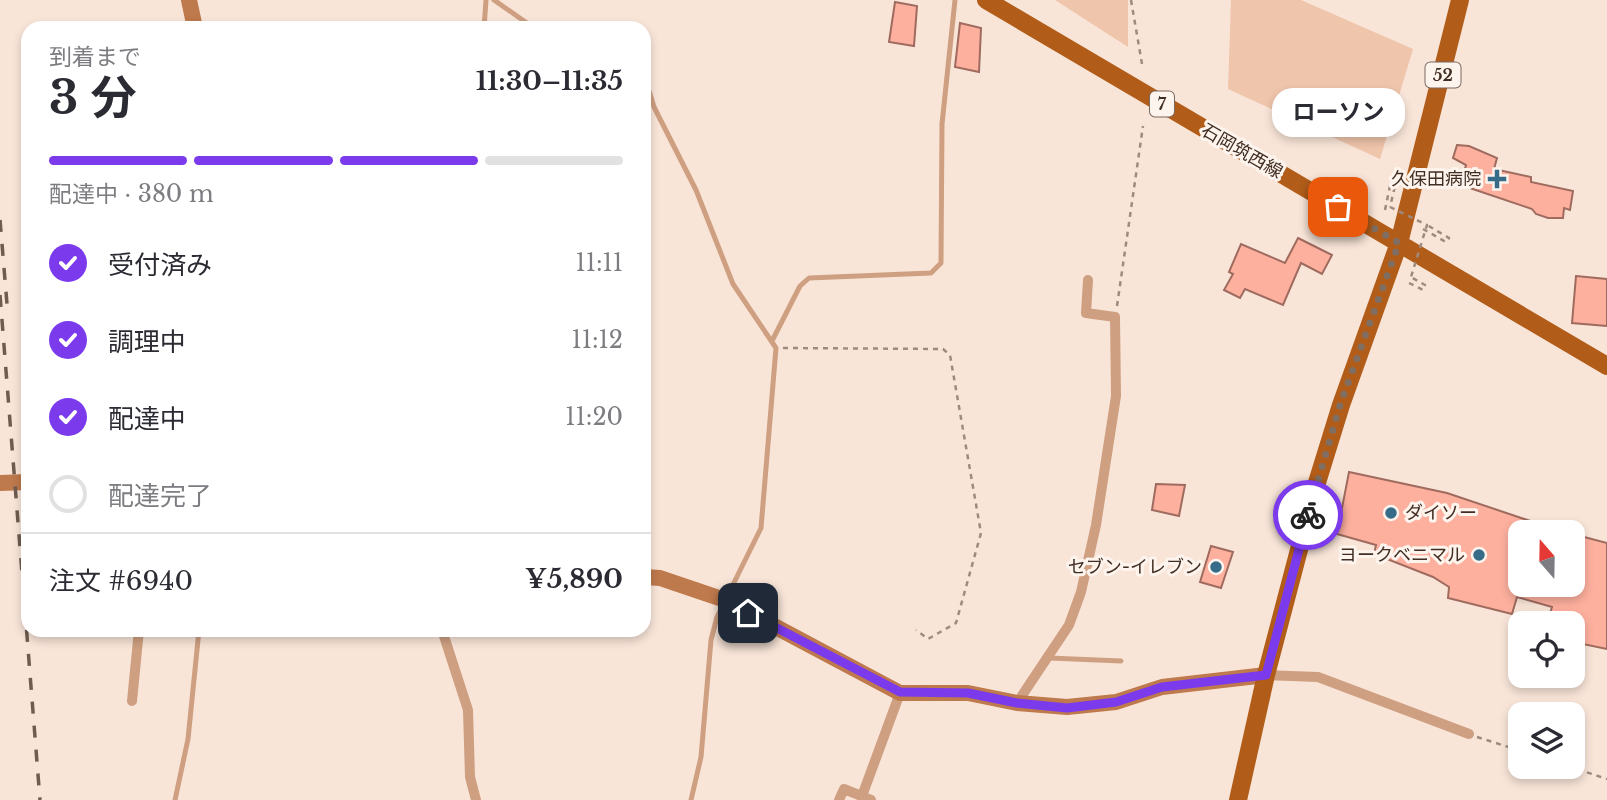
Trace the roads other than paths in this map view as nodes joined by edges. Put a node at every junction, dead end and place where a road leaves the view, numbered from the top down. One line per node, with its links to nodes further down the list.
1 (189, 0): 7 (street)
2 (486, 0): 8 (lane)
3 (494, 0): 9 (lane)
4 (955, 0): 13 (lane)
5 (986, 0): 11 (main road, 石岡筑西線 / 7)
6 (1460, 0): 11 (main road, 52)
7 (194, 21)
8 (484, 21)
9 (524, 21)
10 (651, 97): 13 (lane)
11 (1399, 243): 14 (main road, 石岡筑西線 / 7); 24 (main road, 52)
12 (1088, 281): 22 (street)
13 (773, 339): 18 (lane)
14 (1607, 366)
15 (21, 482): 16 (street)
16 (0, 483)
17 (651, 577): 18 (street)
18 (725, 600): 25 (street); 32 (lane)
19 (138, 637): 26 (street)
20 (197, 637): 30 (lane)
21 (444, 637): 31 (street)
22 (1049, 658): 23 (lane); 27 (street)
23 (1121, 662)
24 (1266, 675): 27 (street); 28 (street); 34 (main road, 52)
25 (900, 692): 27 (street); 29 (street)
26 (132, 701)
27 (1017, 703)
28 (1469, 734)
29 (867, 798): 33 (street)
30 (175, 800)
31 (476, 800)
32 (691, 800)
33 (839, 800)
34 (1238, 800)

